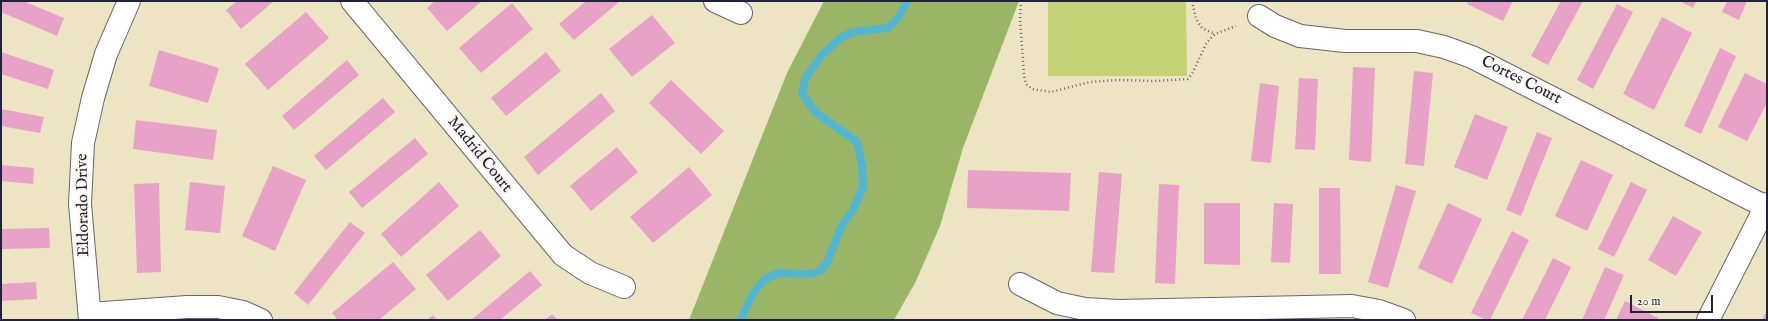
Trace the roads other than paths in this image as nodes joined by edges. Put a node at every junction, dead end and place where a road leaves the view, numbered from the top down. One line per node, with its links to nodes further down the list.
1 (130, 1): 9 (street, Eldorado Drive)
2 (352, 1): 8 (street, Madrid Court)
3 (716, 1): 4 (street)
4 (741, 13)
5 (1259, 16): 6 (street, Cortes Court)
6 (1766, 206): 12 (street)
7 (1020, 284): 11 (street)
8 (624, 287)
9 (90, 317): 10 (street)
10 (261, 320)
11 (1404, 320)
12 (1708, 320)

